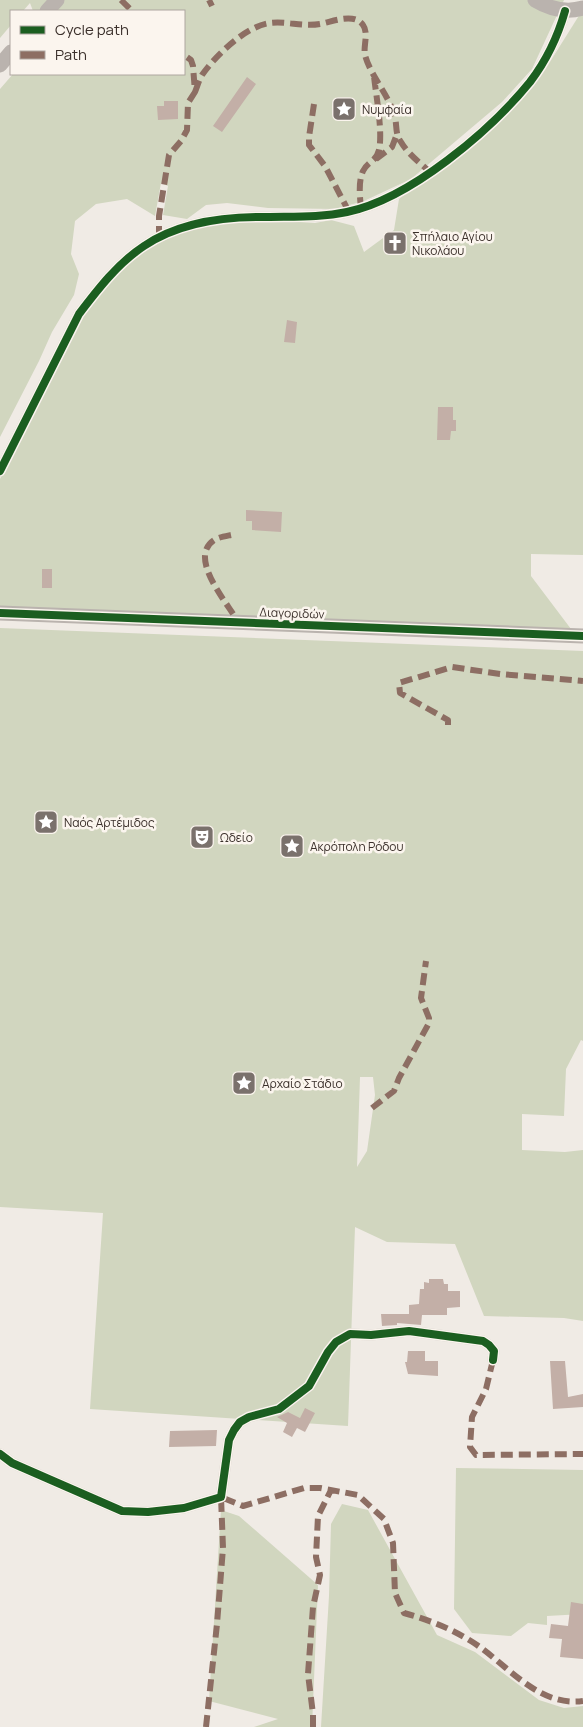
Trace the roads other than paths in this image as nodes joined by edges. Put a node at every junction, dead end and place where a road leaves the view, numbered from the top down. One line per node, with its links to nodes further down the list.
1 (57, 0): 4 (street)
2 (535, 0): 5 (street)
3 (583, 8): 5 (street)
4 (48, 10)
5 (565, 11): 8 (street)
6 (10, 53): 7 (street)
7 (0, 66)
8 (0, 471)
9 (0, 613): 10 (street, Διαγοριδών)
10 (583, 636)
11 (493, 1360): 12 (street)
12 (0, 1454)

